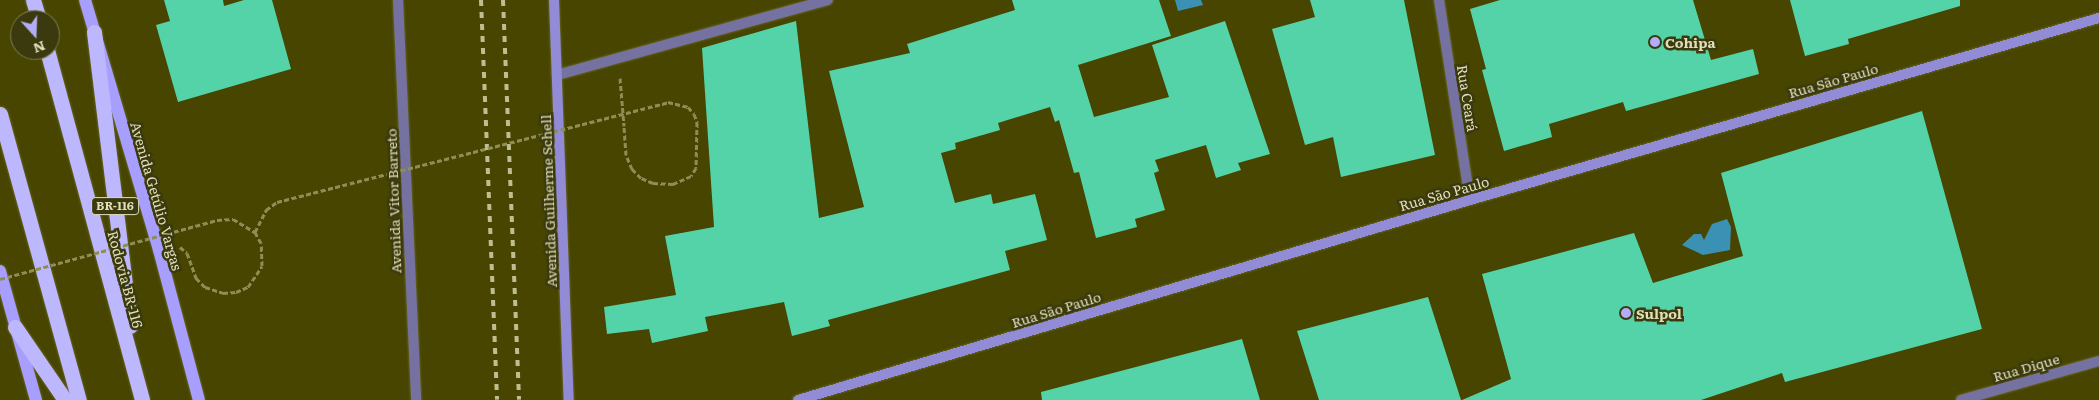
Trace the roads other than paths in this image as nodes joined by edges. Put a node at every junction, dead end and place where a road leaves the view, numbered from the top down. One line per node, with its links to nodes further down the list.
1 (85, 0): 7 (main road, Avenida Getúlio Vargas)
2 (398, 0): 21 (street, Avenida Vitor Barreto)
3 (554, 0): 9 (street, Avenida Guilherme Schell)
4 (828, 0): 9 (street)
5 (1440, 0): 11 (street, Rua Ceará)
6 (2099, 18): 11 (street, Rua São Paulo)
7 (94, 32): 15 (highway, BR-116); 20 (main road, Avenida Getúlio Vargas)
8 (50, 60): 15 (highway, Rodovia BR-116 / BR-116)
9 (557, 75): 22 (street, Avenida Guilherme Schell)
10 (0, 114): 18 (highway)
11 (1470, 200): 23 (street, Rua São Paulo)
12 (0, 271): 13 (main road)
13 (16, 327): 16 (main road); 17 (highway)
14 (2099, 361): 24 (street, Rua Dique)
15 (137, 380): 19 (highway, Rodovia BR-116 / BR-116)
16 (36, 400)
17 (65, 400)
18 (79, 400)
19 (142, 400)
20 (199, 400)
21 (416, 400)
22 (569, 400)
23 (798, 400)
24 (1961, 400)

